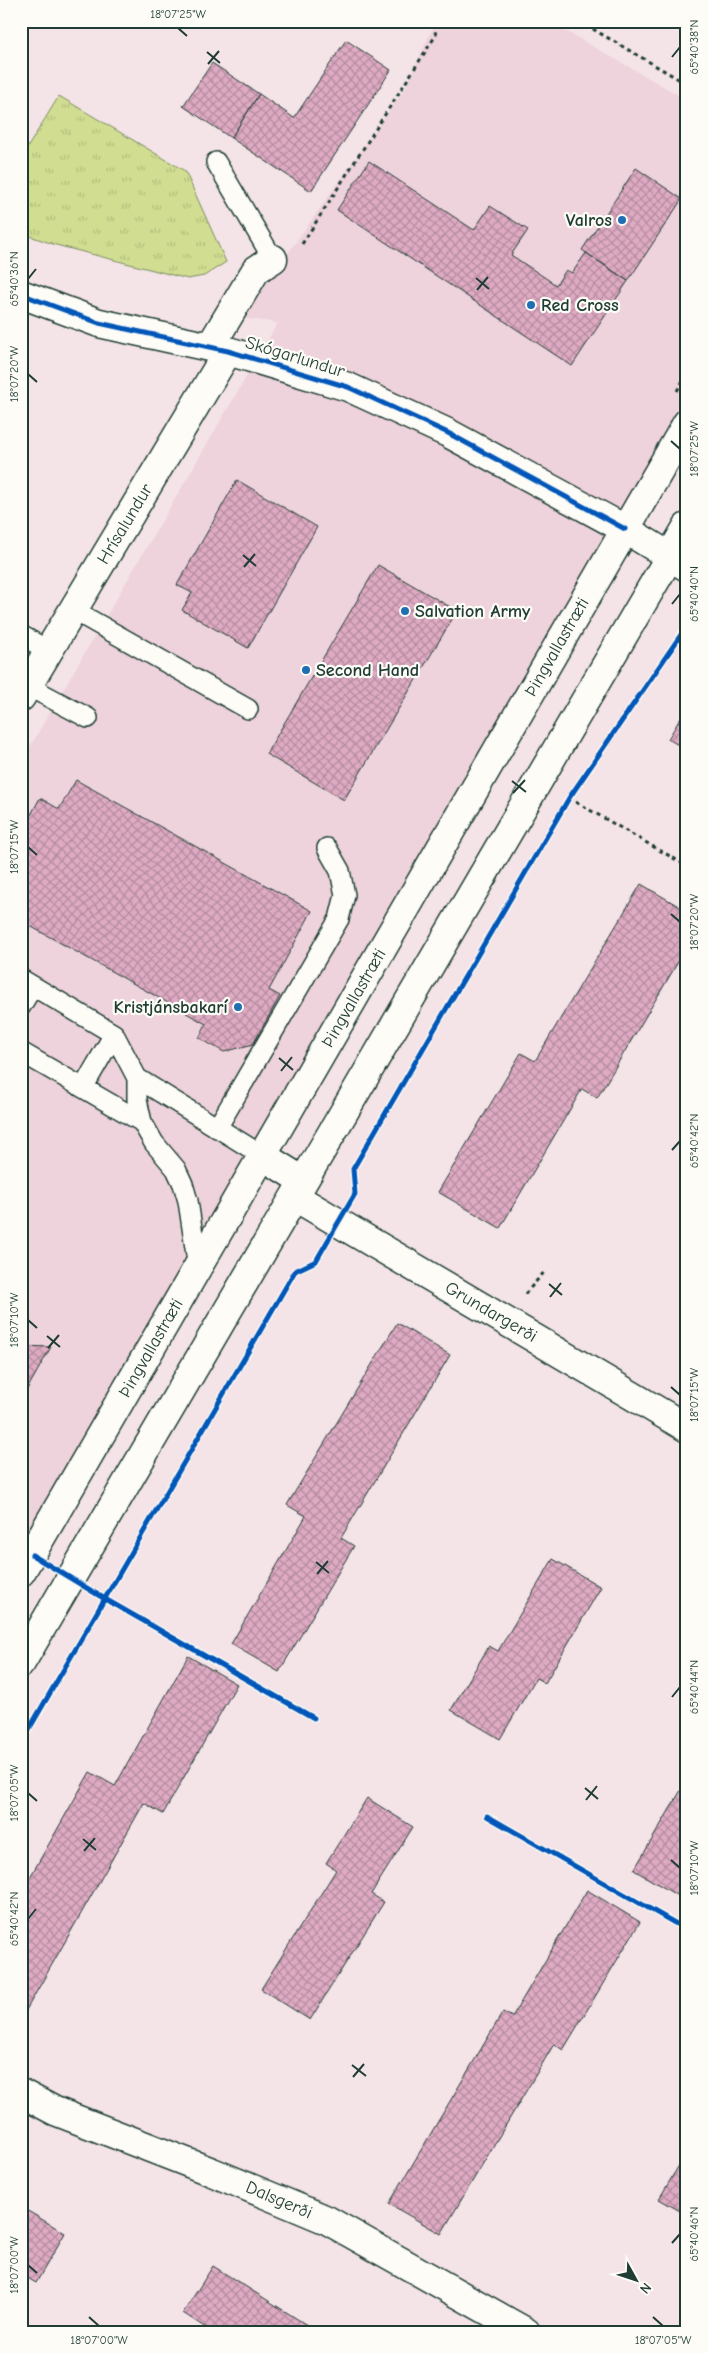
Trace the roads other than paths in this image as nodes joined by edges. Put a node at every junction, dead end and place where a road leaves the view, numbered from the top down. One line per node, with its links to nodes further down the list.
1 (216, 162): 2 (lane)
2 (272, 259): 4 (main road, Hrísalundur)
3 (21, 294): 4 (main road, Skógarlundur)
4 (219, 349): 7 (main road, Skógarlundur); 9 (main road, Hrísalundur)
5 (687, 423): 7 (main road, Þingvallastræti)
6 (687, 527): 8 (main road)
7 (625, 529): 8 (main road, Skógarlundur); 24 (main road, Þingvallastræti)
8 (678, 562): 25 (main road)
9 (73, 610): 11 (main road, Hrísalundur); 13 (lane)
10 (21, 635): 11 (lane)
11 (49, 651): 12 (main road, Hrísalundur)
12 (25, 692): 14 (lane)
13 (248, 709)
14 (88, 718)
15 (327, 848): 23 (lane)
16 (27, 982): 17 (lane); 18 (lane)
17 (21, 1006)
18 (114, 1034): 20 (lane); 21 (lane)
19 (21, 1052): 21 (lane)
20 (137, 1078): 22 (lane); 23 (lane)
21 (83, 1088): 22 (lane)
22 (142, 1122): 26 (lane)
23 (217, 1128): 24 (lane)
24 (263, 1156): 25 (main road, Grundargerði); 26 (main road, Þingvallastræti)
25 (299, 1189): 27 (main road, Grundargerði); 29 (main road)
26 (198, 1268): 28 (main road, Þingvallastræti)
27 (687, 1428)
28 (21, 1572)
29 (21, 1663)
30 (21, 2093): 31 (main road, Dalsgerði)
31 (526, 2332)

